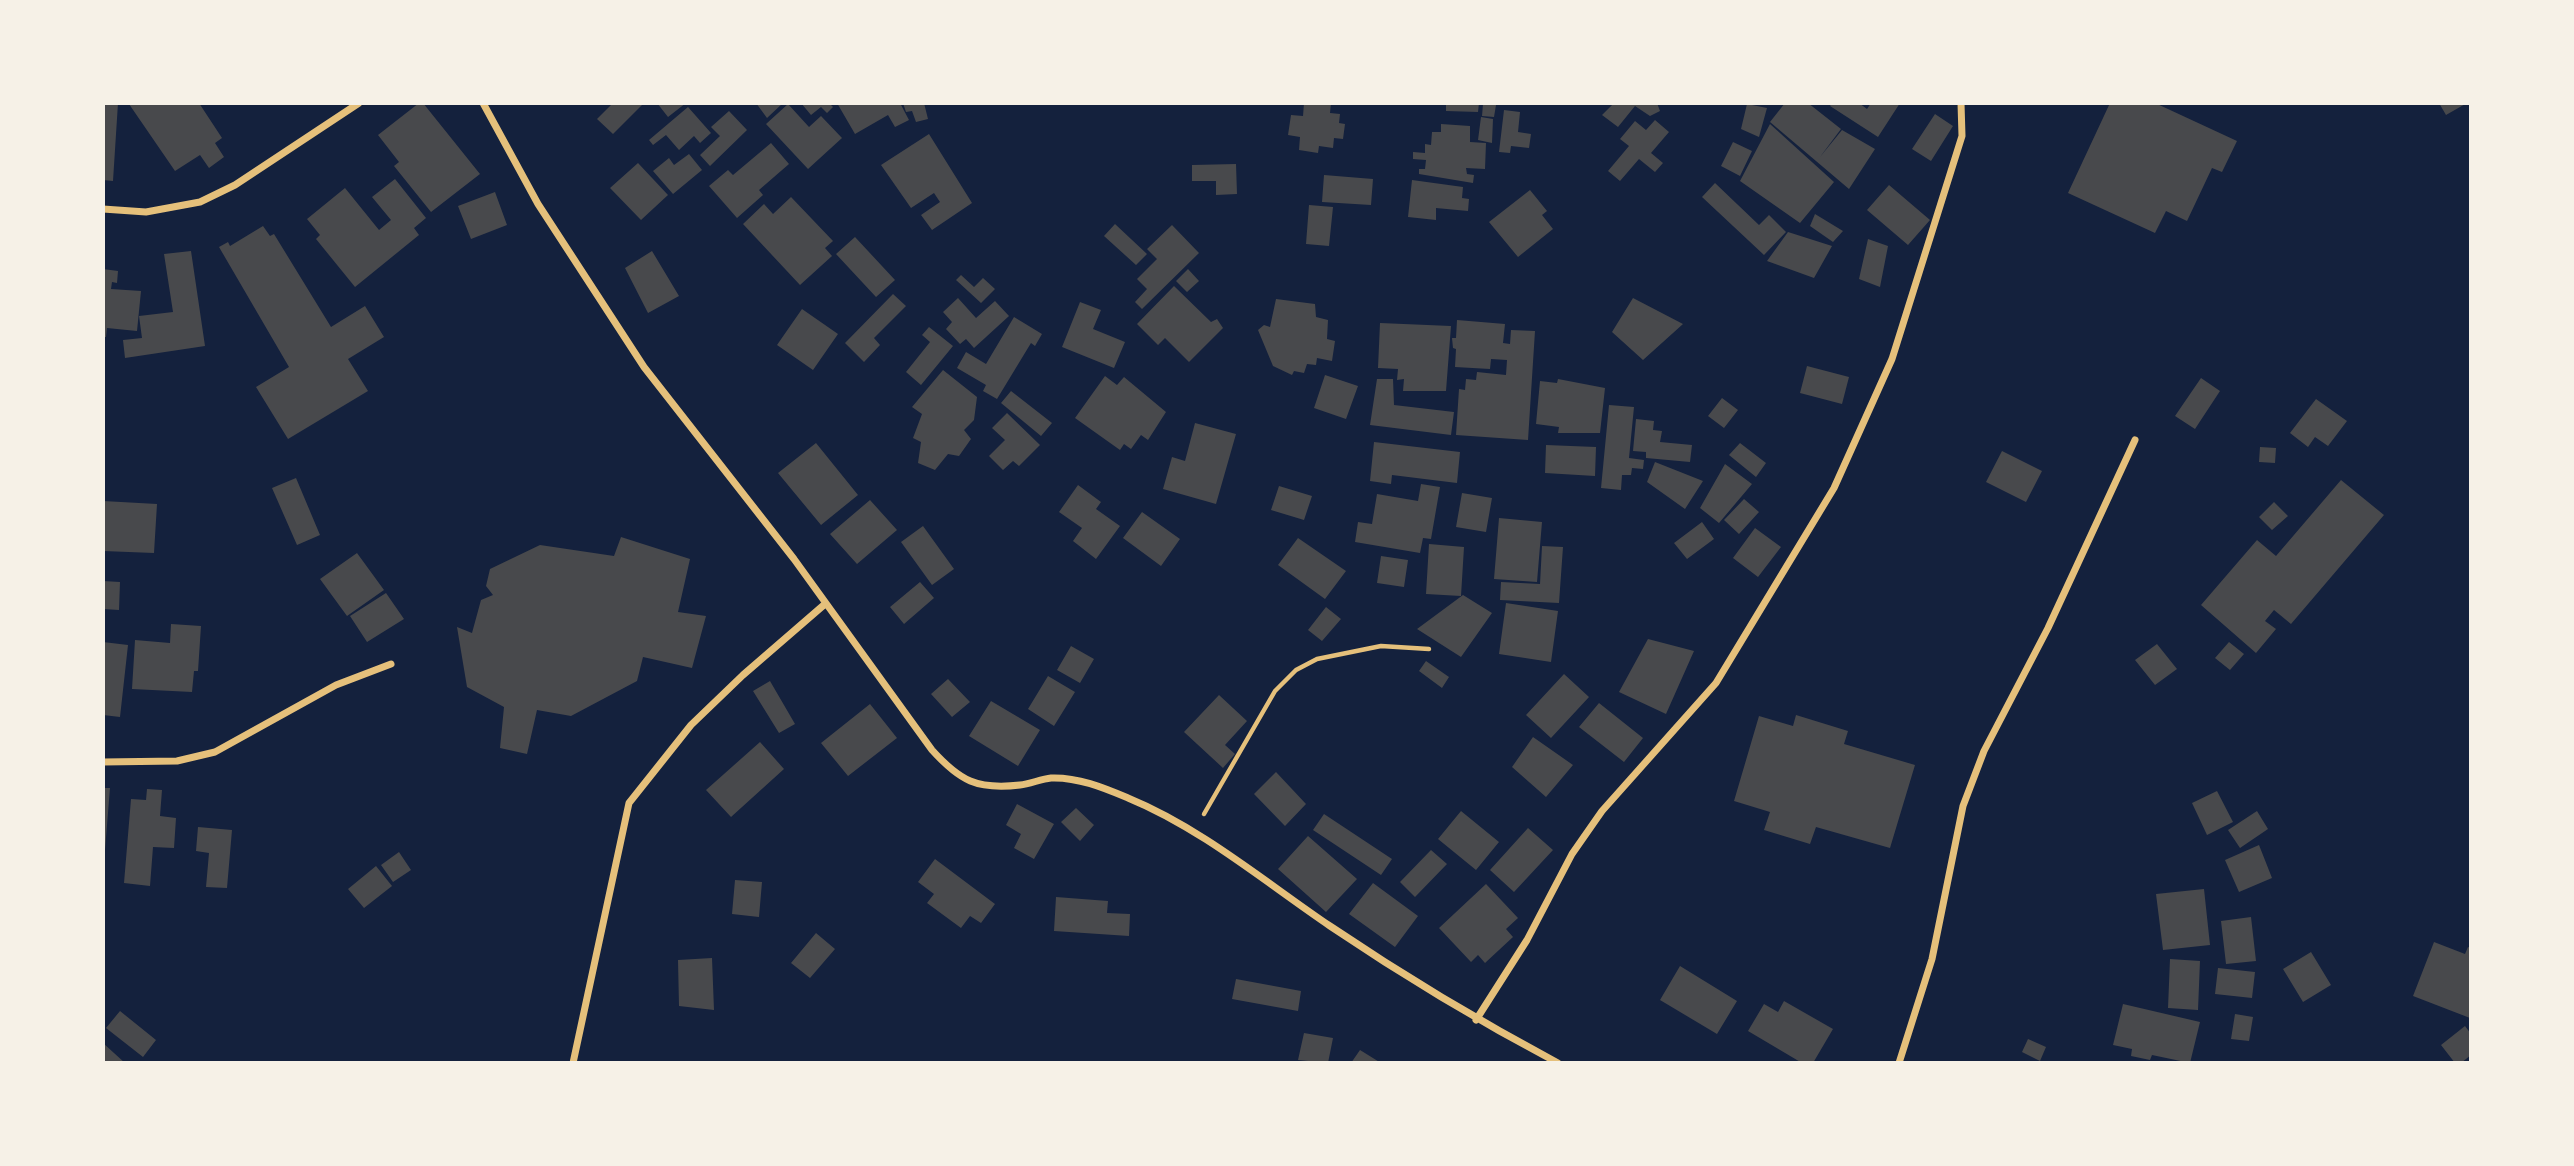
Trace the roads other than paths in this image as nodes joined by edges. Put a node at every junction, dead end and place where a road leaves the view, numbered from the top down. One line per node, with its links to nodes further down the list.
1 (359, 103): 4 (street)
2 (483, 103): 6 (street)
3 (1961, 103): 9 (street)
4 (103, 209)
5 (2135, 440): 12 (street)
6 (825, 604): 9 (street); 10 (street)
7 (391, 664): 8 (street)
8 (103, 762)
9 (1476, 1020): 11 (street)
10 (573, 1063)
11 (1558, 1063)
12 (1899, 1063)

